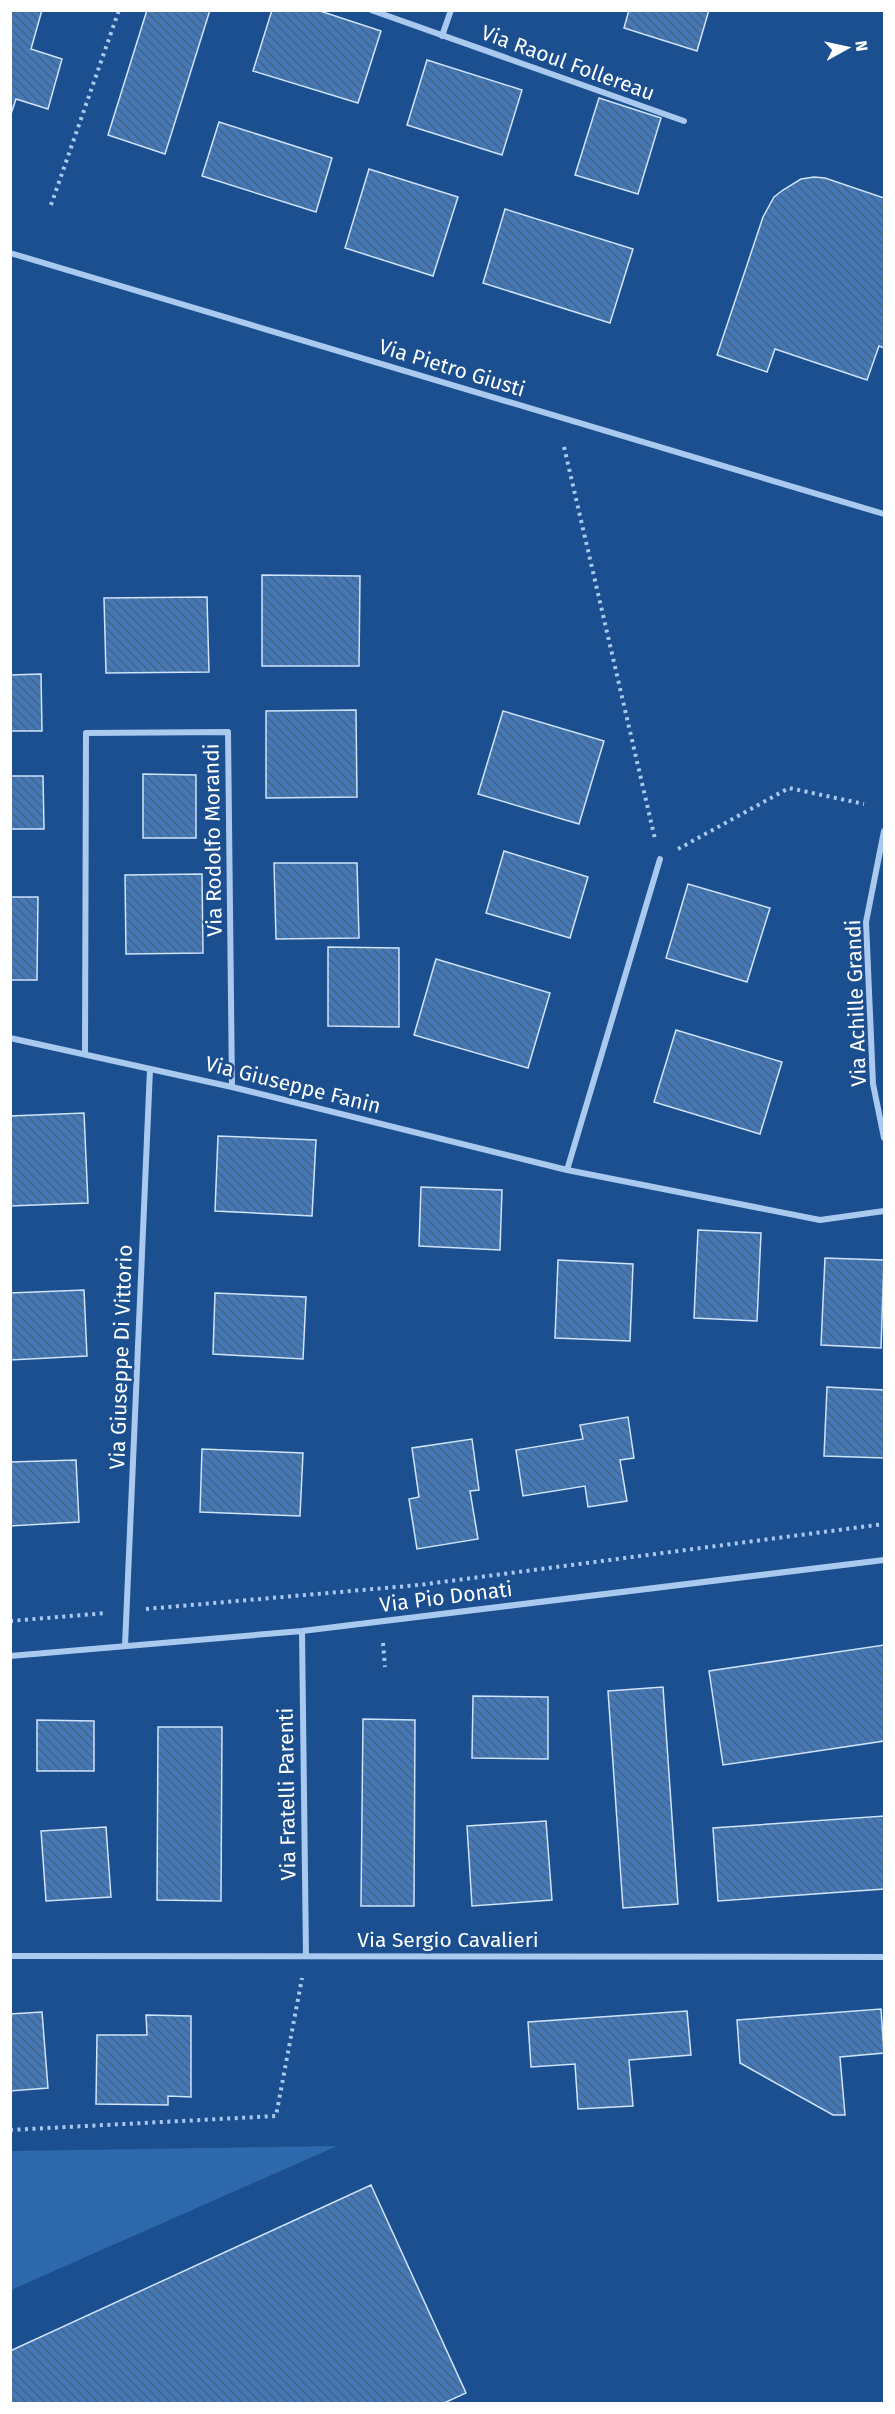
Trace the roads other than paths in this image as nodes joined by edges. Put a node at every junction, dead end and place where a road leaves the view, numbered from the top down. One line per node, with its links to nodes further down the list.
1 (371, 10): 3 (street, Via Raoul Follereau)
2 (451, 10): 3 (street)
3 (442, 36): 4 (street, Via Raoul Follereau)
4 (684, 121)
5 (10, 253): 6 (street, Via Pietro Giusti)
6 (885, 514)
7 (885, 831): 13 (street, Via Achille Grandi)
8 (660, 859): 14 (street)
9 (10, 1038): 10 (street, Via Giuseppe Fanin)
10 (84, 1054): 11 (street, Via Giuseppe Fanin); 12 (street, Via Rodolfo Morandi)
11 (150, 1069): 12 (street, Via Giuseppe Fanin); 18 (street, Via Giuseppe Di Vittorio)
12 (232, 1087): 14 (street, Via Giuseppe Fanin)
13 (885, 1138)
14 (567, 1170): 15 (street, Via Giuseppe Fanin)
15 (885, 1211)
16 (885, 1560): 17 (street, Via Pio Donati)
17 (302, 1631): 18 (street, Via Pio Donati); 21 (street, Via Fratelli Parenti)
18 (125, 1646): 19 (street, Via Pio Donati)
19 (10, 1656)
20 (10, 1956): 21 (street, Via Sergio Cavalieri)
21 (306, 1956): 22 (street, Via Sergio Cavalieri)
22 (885, 1957)

